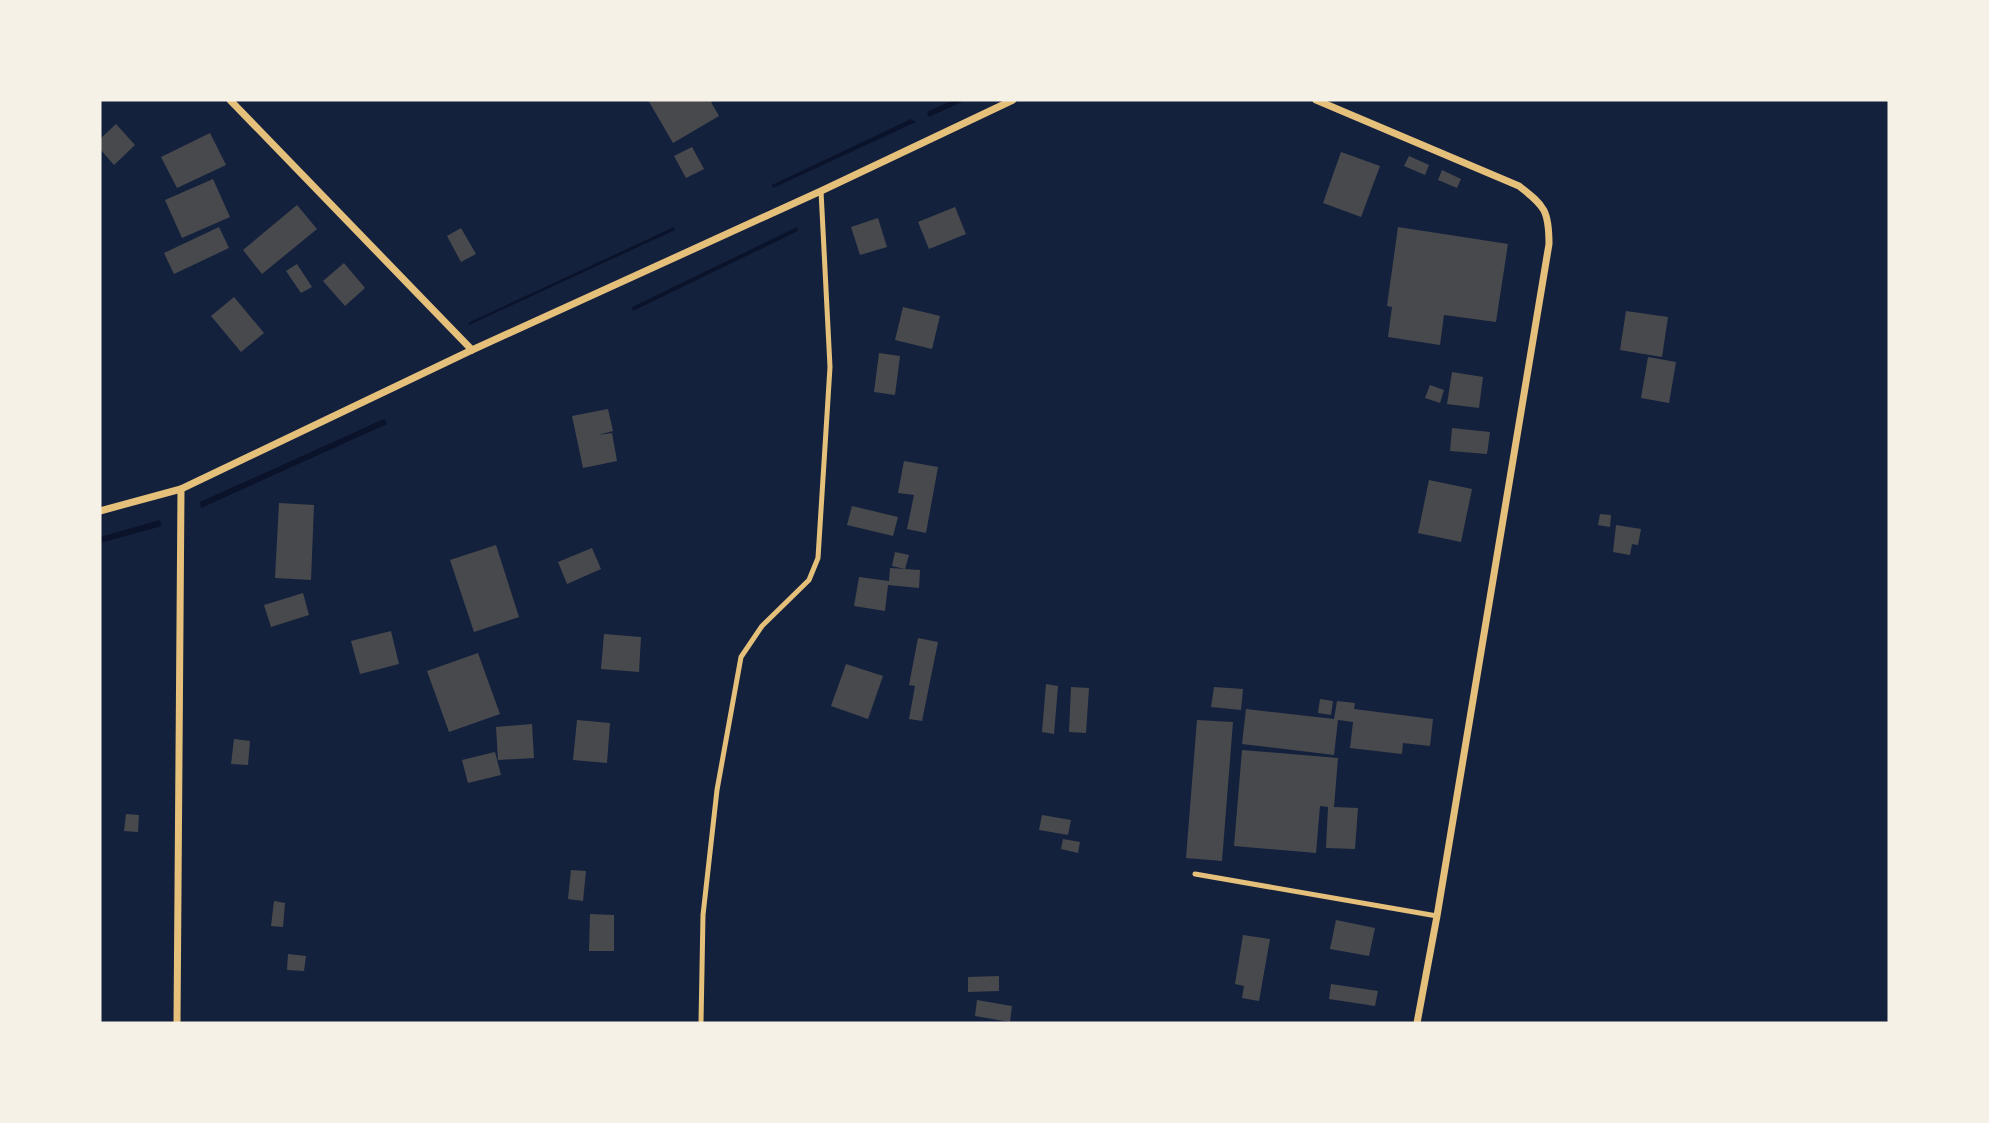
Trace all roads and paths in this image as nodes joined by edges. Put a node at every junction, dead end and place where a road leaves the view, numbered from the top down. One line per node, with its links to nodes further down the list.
1 (230, 100): 5 (street)
2 (1013, 100): 4 (street)
3 (1316, 100): 9 (street)
4 (821, 191): 5 (street); 11 (lane)
5 (472, 350): 6 (street)
6 (181, 488): 7 (street); 10 (street)
7 (100, 511)
8 (1195, 874): 9 (lane)
9 (1437, 916): 12 (street)
10 (177, 1023)
11 (701, 1023)
12 (1417, 1023)

